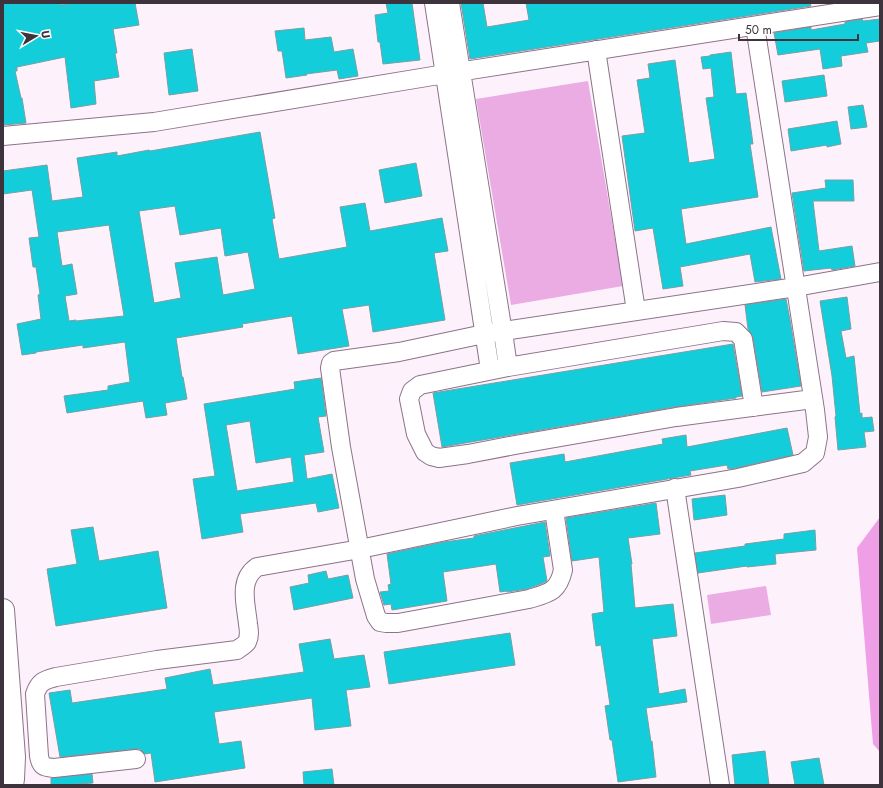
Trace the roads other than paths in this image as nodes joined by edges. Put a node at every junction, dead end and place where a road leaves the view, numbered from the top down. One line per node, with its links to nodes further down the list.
1 (434, 3): 6 (street)
2 (450, 3): 6 (street)
3 (880, 6): 4 (street)
4 (755, 26): 5 (street); 10 (street)
5 (596, 50): 6 (street); 11 (street)
6 (453, 73): 7 (street); 8 (street)
7 (3, 136)
8 (466, 156): 12 (street); 13 (street)
9 (880, 272): 10 (street)
10 (796, 287): 11 (street); 16 (street)
11 (636, 311): 12 (street)
12 (503, 331): 13 (street); 14 (street)
13 (484, 334): 15 (street); 20 (street)
14 (508, 367): 15 (street); 17 (street)
15 (490, 370): 17 (street)
16 (813, 398): 17 (street); 18 (street)
17 (754, 407)
18 (675, 488): 19 (street); 25 (street)
19 (554, 510): 20 (street); 20 (street)
20 (360, 549): 23 (street)
21 (3, 610): 22 (street)
22 (6, 688): 24 (street)
23 (136, 759)
24 (12, 785)
25 (720, 785)

